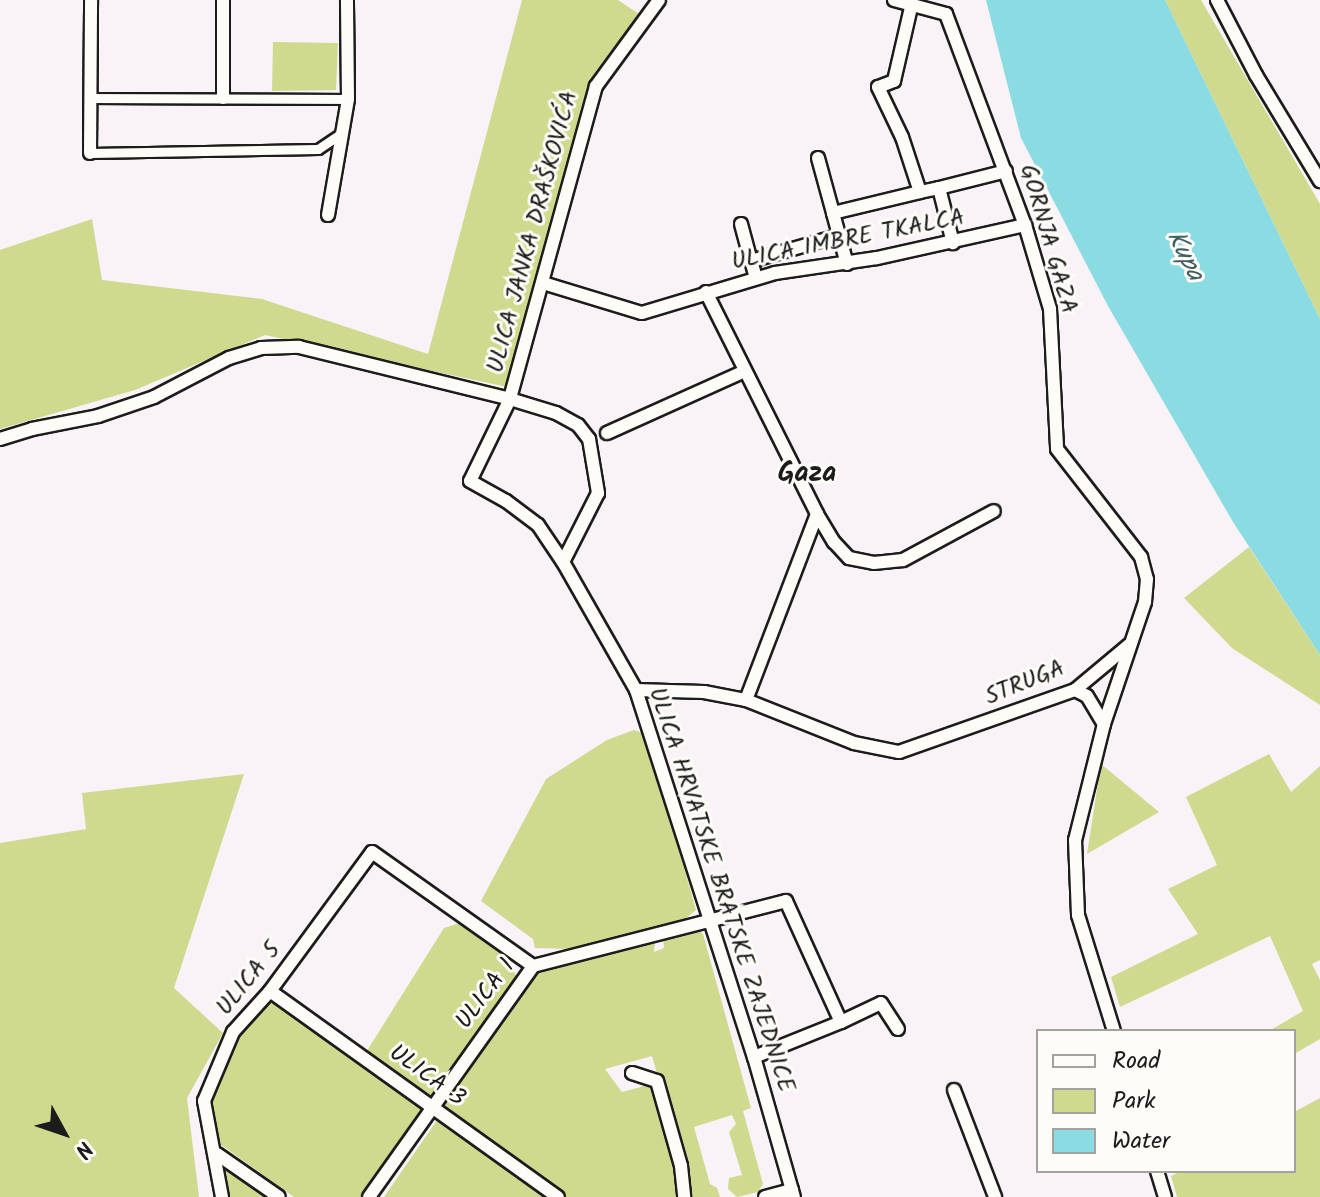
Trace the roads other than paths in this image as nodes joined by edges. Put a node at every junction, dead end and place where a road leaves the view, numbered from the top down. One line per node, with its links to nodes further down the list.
1 (91, 0): 8 (street)
2 (223, 0): 9 (street)
3 (347, 0): 10 (street)
4 (659, 0): 27 (street, ULICA JANKA DRAŠKOVIĆA)
5 (894, 0): 7 (street)
6 (1217, 0): 15 (street)
7 (912, 3): 14 (street, GORNJA GAZA); 17 (street)
8 (91, 98): 9 (street); 12 (street)
9 (223, 98): 10 (street)
10 (348, 99): 11 (street)
11 (343, 132): 12 (street); 19 (street)
12 (90, 153)
13 (818, 158): 18 (street)
14 (1006, 171): 16 (street); 21 (street, GORNJA GAZA)
15 (1320, 181)
16 (939, 188): 17 (street); 23 (street)
17 (920, 192): 18 (street)
18 (833, 213): 22 (street)
19 (328, 215)
20 (741, 224): 24 (street)
21 (1025, 225): 23 (street, ULICA IMBRE TKALCA); 36 (street, GORNJA GAZA)
22 (837, 236): 24 (street); 25 (street)
23 (953, 243): 25 (street, ULICA IMBRE TKALCA)
24 (751, 261): 26 (street)
25 (847, 264): 26 (street, ULICA IMBRE TKALCA)
26 (756, 278): 28 (street, ULICA IMBRE TKALCA)
27 (543, 283): 28 (street, ULICA IMBRE TKALCA); 30 (street, ULICA JANKA DRAŠKOVIĆA)
28 (706, 292): 29 (street)
29 (745, 371): 31 (street); 34 (street)
30 (510, 399): 32 (street); 35 (street, ULICA JANKA DRAŠKOVIĆA); 35 (street)
31 (607, 433)
32 (0, 439)
33 (994, 511): 34 (street)
34 (817, 514): 39 (street)
35 (563, 562): 37 (street, ULICA HRVATSKE BRATSKE ZAJEDNICE)
36 (1129, 645): 38 (street, STRUGA); 40 (street)
37 (636, 690): 39 (street, STRUGA); 41 (street, ULICA HRVATSKE BRATSKE ZAJEDNICE)
38 (1075, 690): 39 (street, STRUGA); 40 (street)
39 (746, 700)
40 (1104, 724): 46 (street)
41 (710, 918): 42 (street, ULICA 1); 44 (street, ULICA 1); 47 (street, ULICA HRVATSKE BRATSKE ZAJEDNICE)
42 (533, 966): 43 (street, ULICA 5); 50 (street, ULICA 1)
43 (270, 991): 50 (street, ULICA 3); 51 (street, ULICA 5)
44 (841, 1022): 45 (street); 47 (street)
45 (898, 1029)
46 (1113, 1029)
47 (754, 1057): 53 (street, ULICA HRVATSKE BRATSKE ZAJEDNICE)
48 (632, 1073): 58 (street)
49 (954, 1090): 60 (street)
50 (431, 1105): 56 (street, ULICA 1); 57 (street, ULICA 3)
51 (217, 1154): 54 (street, ULICA 5); 55 (street)
52 (1158, 1173): 61 (street)
53 (793, 1194): 59 (street)
54 (222, 1197)
55 (279, 1197)
56 (369, 1197)
57 (558, 1197)
58 (684, 1197)
59 (765, 1197)
60 (995, 1197)
61 (1165, 1197)

